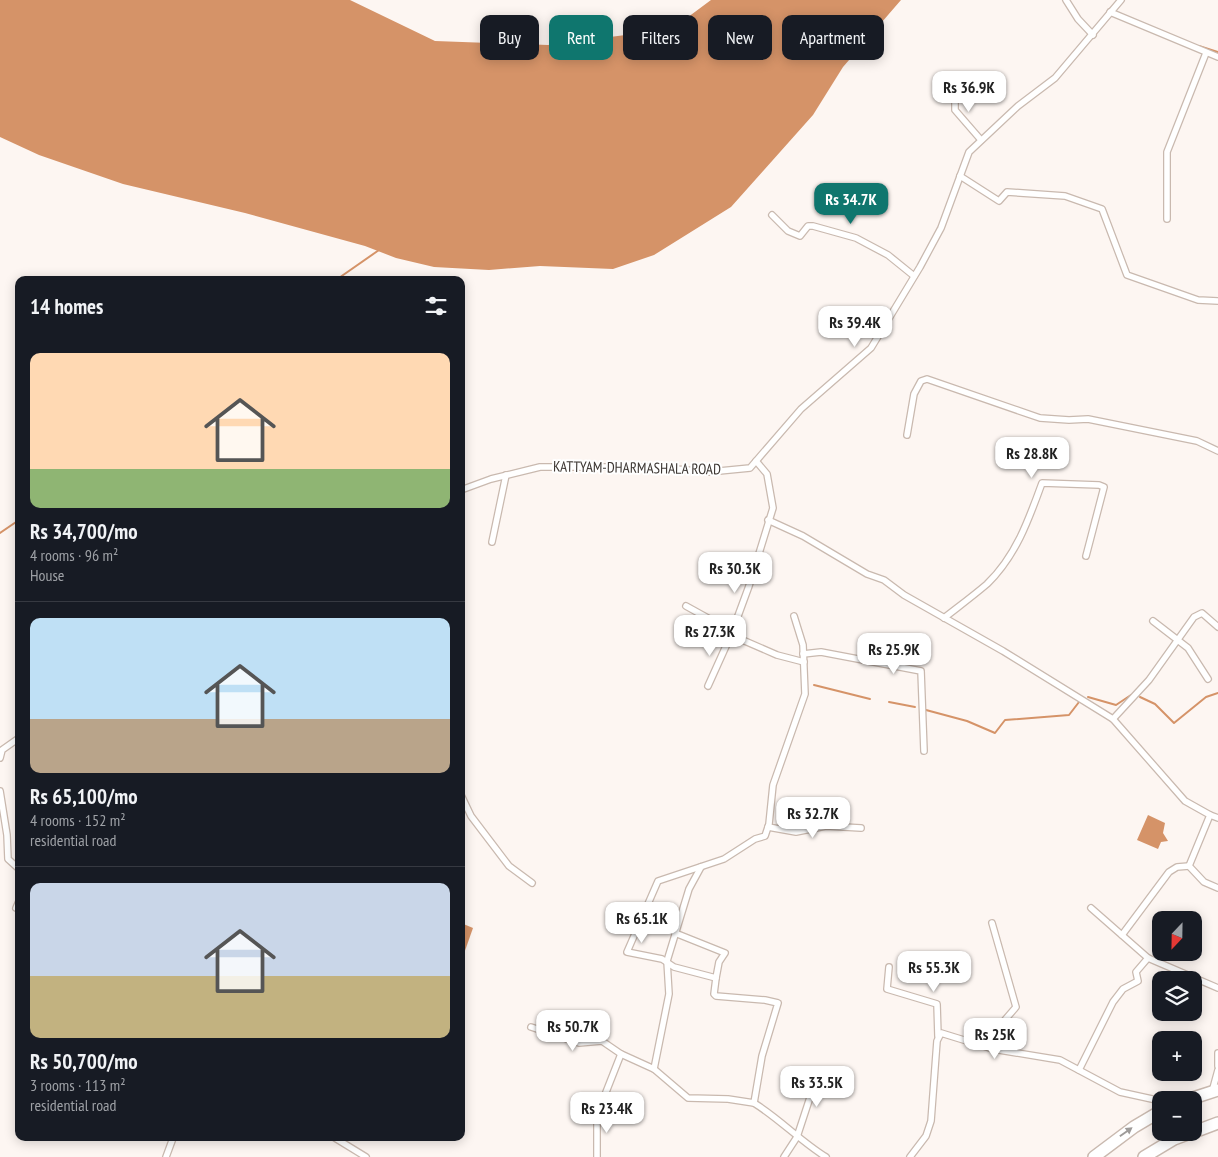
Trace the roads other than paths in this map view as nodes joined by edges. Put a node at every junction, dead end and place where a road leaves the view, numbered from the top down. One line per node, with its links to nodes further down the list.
1 (1066, 0): 4 (street)
2 (1121, 0): 3 (street, KATTYAM-DHARMASHALA ROAD)
3 (1110, 12): 4 (street, KATTYAM-DHARMASHALA ROAD); 5 (street)
4 (1093, 35): 8 (street, KATTYAM-DHARMASHALA ROAD)
5 (1206, 53): 6 (street); 11 (street)
6 (1218, 57)
7 (955, 85): 8 (street)
8 (981, 140): 9 (street, KATTYAM-DHARMASHALA ROAD)
9 (960, 176): 12 (street, KATTYAM-DHARMASHALA ROAD); 13 (street)
10 (772, 216): 12 (street)
11 (1167, 219)
12 (914, 276): 16 (street, KATTYAM-DHARMASHALA ROAD)
13 (1218, 301)
14 (907, 434): 15 (street)
15 (1218, 451)
16 (756, 461): 17 (street, KATTYAM-DHARMASHALA ROAD); 19 (street)
17 (506, 475): 18 (street, KATTYAM-DHARMASHALA ROAD); 20 (street)
18 (465, 489)
19 (768, 520): 24 (street); 27 (street)
20 (492, 542)
21 (1086, 556): 24 (street)
22 (686, 606): 27 (street)
23 (794, 616): 29 (street)
24 (944, 618): 33 (street)
25 (1153, 621): 28 (street)
26 (1218, 627): 28 (street)
27 (732, 634): 30 (street); 32 (street)
28 (1177, 640): 31 (street); 33 (street)
29 (803, 654): 30 (street); 36 (street)
30 (804, 662): 42 (street)
31 (1208, 679)
32 (708, 686)
33 (1113, 719): 40 (street)
34 (15, 740): 35 (street)
35 (1, 749): 37 (street)
36 (924, 751)
37 (0, 758)
38 (0, 791): 44 (street)
39 (465, 803): 47 (street)
40 (1210, 815): 41 (street); 46 (street)
41 (1218, 818)
42 (768, 827): 43 (street); 45 (street)
43 (861, 828)
44 (15, 865)
45 (702, 866): 51 (street); 54 (street)
46 (1189, 866): 48 (street); 52 (street)
47 (532, 883)
48 (1218, 888)
49 (1091, 908): 52 (street)
50 (992, 923): 60 (street)
51 (675, 933): 54 (street); 56 (street)
52 (1122, 935): 53 (street)
53 (1148, 958): 57 (street); 65 (street)
54 (667, 961): 56 (street); 64 (street)
55 (889, 967): 59 (street)
56 (716, 978): 71 (street)
57 (1218, 988)
58 (531, 1027): 62 (street)
59 (938, 1036): 60 (street); 84 (street)
60 (993, 1049): 65 (street)
61 (1218, 1053): 63 (street)
62 (621, 1054): 64 (street); 81 (street)
63 (1218, 1066)
64 (654, 1069): 71 (street)
65 (1079, 1070): 70 (street)
66 (1218, 1070): 68 (street)
67 (818, 1072): 75 (street)
68 (1215, 1091): 69 (highway)
69 (1202, 1095)
70 (1152, 1099)
71 (754, 1103): 75 (street)
72 (1152, 1116): 85 (highway, one-way to 72)
73 (1218, 1123): 74 (highway)
74 (1202, 1129)
75 (797, 1136): 82 (street); 83 (street)
76 (172, 1141): 79 (street)
77 (340, 1141): 80 (street)
78 (1171, 1141): 86 (highway)
79 (166, 1157)
80 (366, 1157)
81 (597, 1157)
82 (784, 1157)
83 (826, 1157)
84 (910, 1157)
85 (1094, 1157)
86 (1144, 1157)

